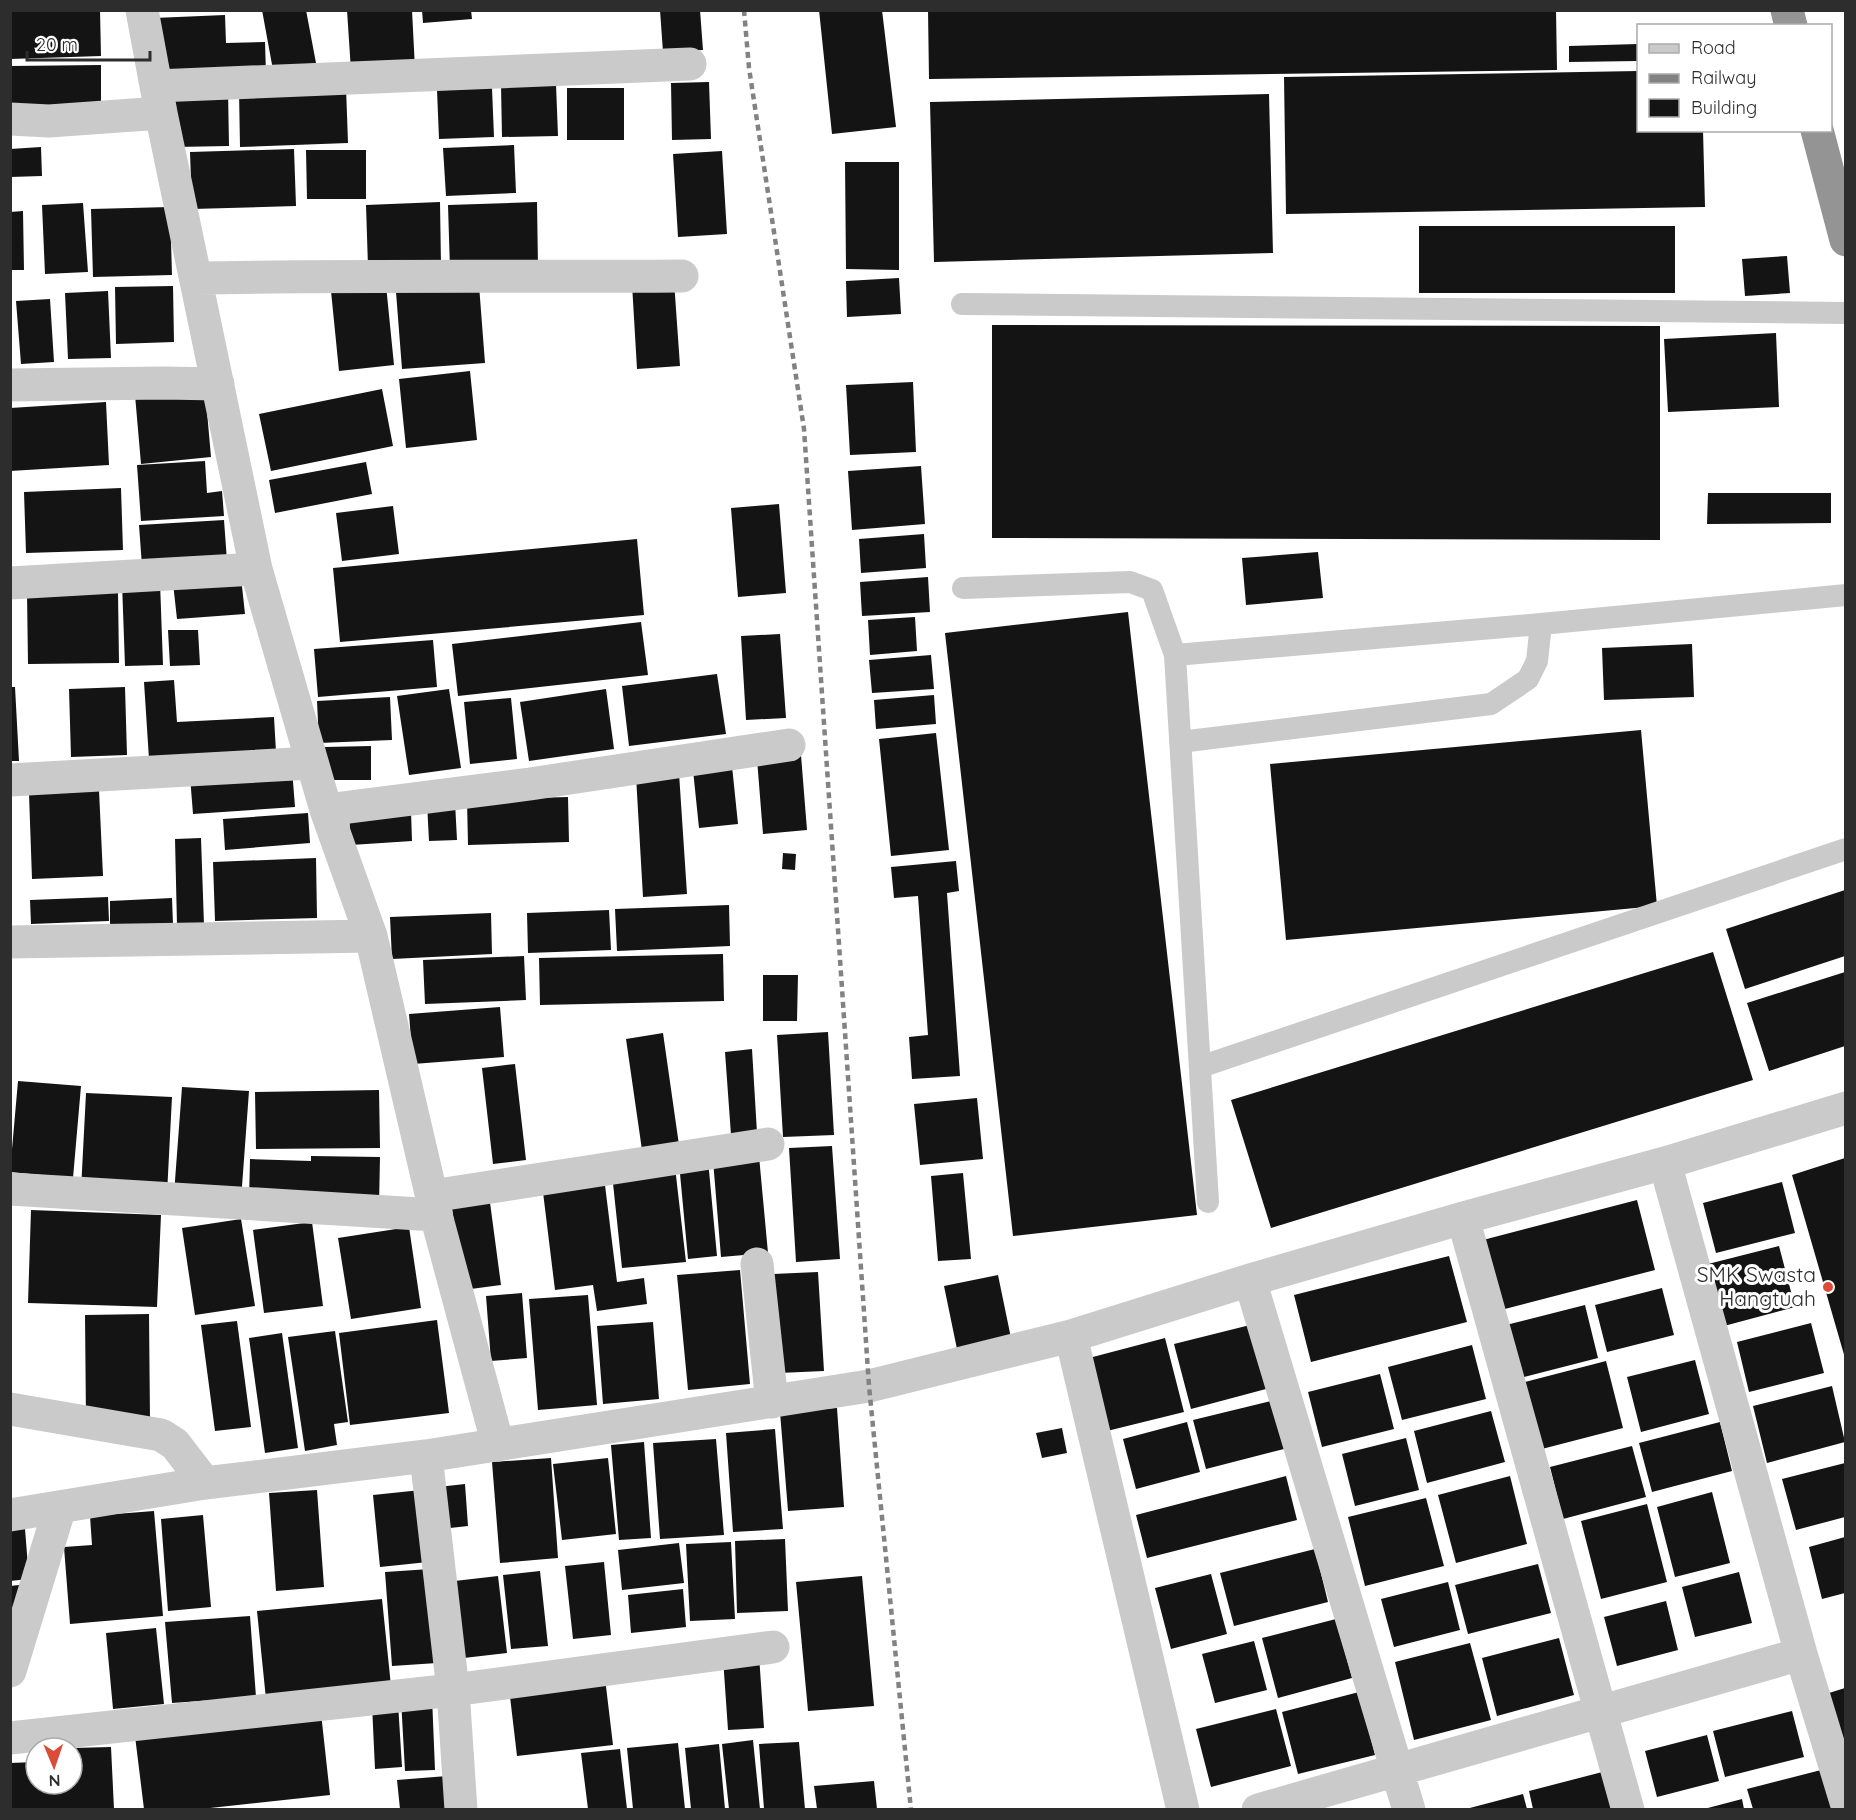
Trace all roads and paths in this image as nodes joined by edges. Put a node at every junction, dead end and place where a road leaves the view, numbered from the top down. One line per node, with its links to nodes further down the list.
1 (142, 10): 3 (street)
2 (690, 64): 3 (street)
3 (159, 100): 4 (street); 8 (street)
4 (10, 119)
5 (1818, 132): 6 (highway)
6 (1845, 240)
7 (682, 276): 8 (street)
8 (196, 278): 11 (street)
9 (962, 304): 10 (lane)
10 (1845, 313)
11 (218, 384): 12 (street); 13 (street)
12 (10, 385)
13 (256, 569): 14 (street); 21 (street)
14 (10, 583)
15 (963, 588): 18 (lane)
16 (1845, 595): 17 (lane)
17 (1541, 624): 18 (lane); 19 (lane)
18 (1174, 655): 19 (lane)
19 (1180, 742): 27 (lane)
20 (789, 745): 23 (street)
21 (312, 763): 22 (street); 23 (street)
22 (10, 780)
23 (326, 810): 25 (street)
24 (1845, 849): 27 (lane)
25 (371, 936): 26 (street); 33 (street)
26 (10, 942)
27 (1200, 1067): 32 (lane)
28 (1845, 1108): 30 (street)
29 (768, 1144): 33 (street)
30 (1665, 1163): 34 (street); 46 (street)
31 (10, 1189): 33 (street)
32 (1208, 1202)
33 (434, 1205): 40 (street)
34 (1463, 1218): 36 (street); 49 (street)
35 (757, 1264): 38 (street)
36 (1250, 1280): 37 (street); 51 (street)
37 (1071, 1336): 38 (street); 54 (street)
38 (772, 1402): 40 (street)
39 (10, 1409): 42 (street)
40 (498, 1444): 41 (street)
41 (426, 1456): 42 (street); 48 (street)
42 (205, 1483): 43 (street)
43 (60, 1507): 44 (street); 47 (street)
44 (10, 1515)
45 (773, 1647): 48 (street)
46 (1801, 1654): 49 (street); 52 (street)
47 (10, 1671)
48 (453, 1690): 50 (street); 53 (street)
49 (1600, 1711): 51 (street); 57 (street)
50 (10, 1738)
51 (1397, 1770): 55 (street); 56 (street)
52 (1845, 1802)
53 (461, 1809)
54 (1184, 1809)
55 (1258, 1809)
56 (1409, 1809)
57 (1628, 1809)

